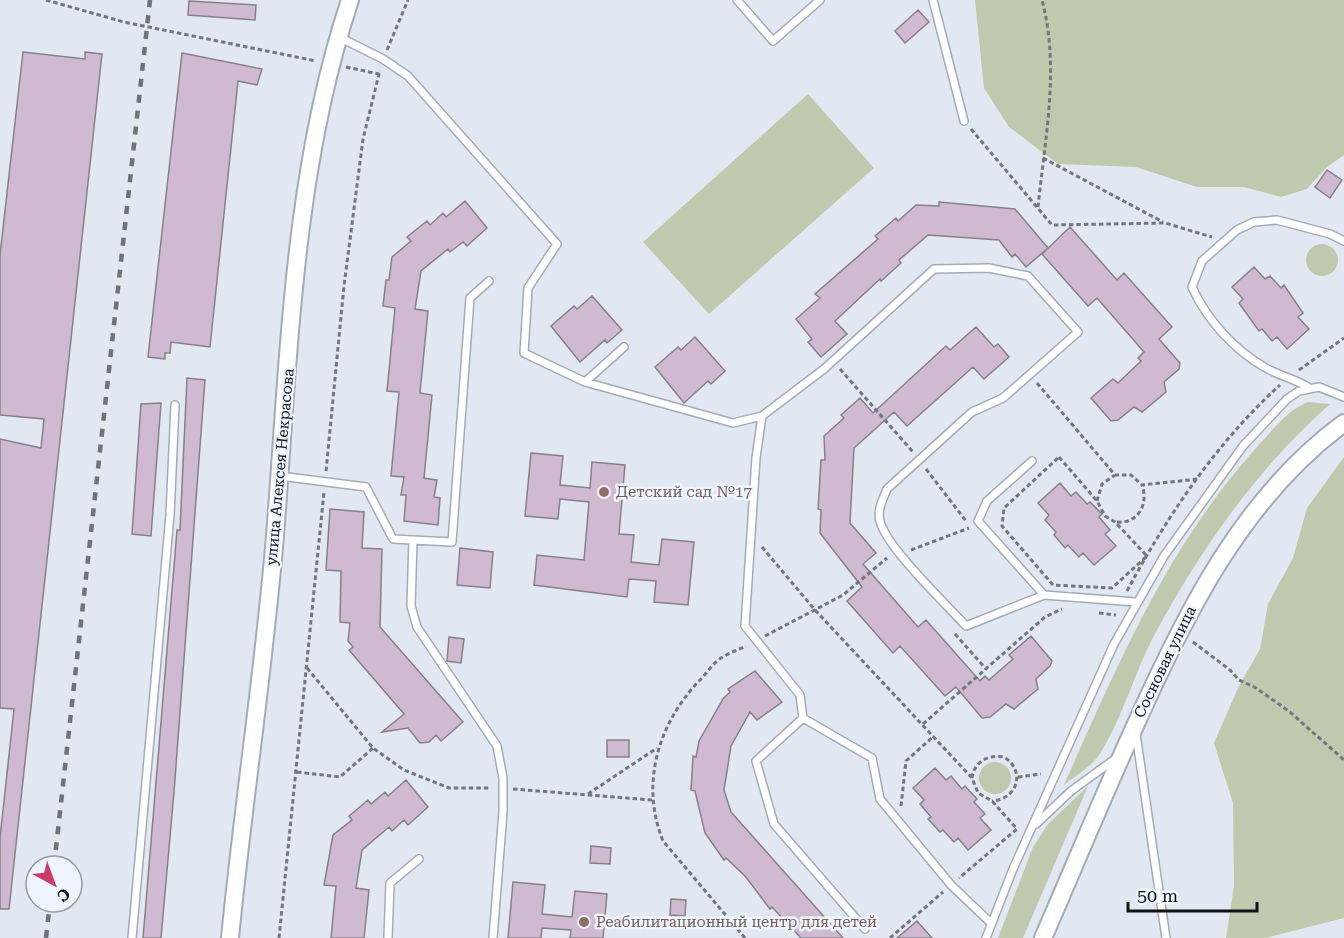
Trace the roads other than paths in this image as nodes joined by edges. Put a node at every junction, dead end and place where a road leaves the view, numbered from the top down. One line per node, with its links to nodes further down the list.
1 (350, 0): 5 (street, улица Алексея Некрасова)
2 (737, 0): 3 (lane)
3 (820, 0)
4 (933, 0): 6 (lane)
5 (338, 37): 10 (lane); 17 (street, улица Алексея Некрасова)
6 (964, 121)
7 (1344, 242): 11 (lane)
8 (489, 281): 18 (lane)
9 (624, 347): 10 (lane)
10 (585, 382): 14 (lane)
11 (1308, 387): 12 (lane); 20 (lane)
12 (1344, 397)
13 (175, 405): 28 (lane)
14 (762, 416): 19 (lane); 21 (lane)
15 (1344, 423): 22 (street, Сосновая улица)
16 (1032, 461): 19 (lane)
17 (280, 476): 18 (lane); 29 (street, улица Алексея Некрасова)
18 (412, 540): 31 (lane)
19 (1044, 596): 20 (lane)
20 (1136, 602): 24 (lane)
21 (803, 718): 26 (lane); 27 (lane)
22 (1135, 725): 23 (street, Сосновая улица); 34 (lane)
23 (1122, 754): 24 (lane); 33 (street, Сосновая улица)
24 (1030, 831): 26 (lane)
25 (419, 859): 30 (lane)
26 (992, 923): 32 (lane)
27 (865, 929)
28 (132, 938)
29 (230, 938)
30 (388, 938)
31 (493, 938)
32 (986, 938)
33 (1044, 938)
34 (1166, 938)

